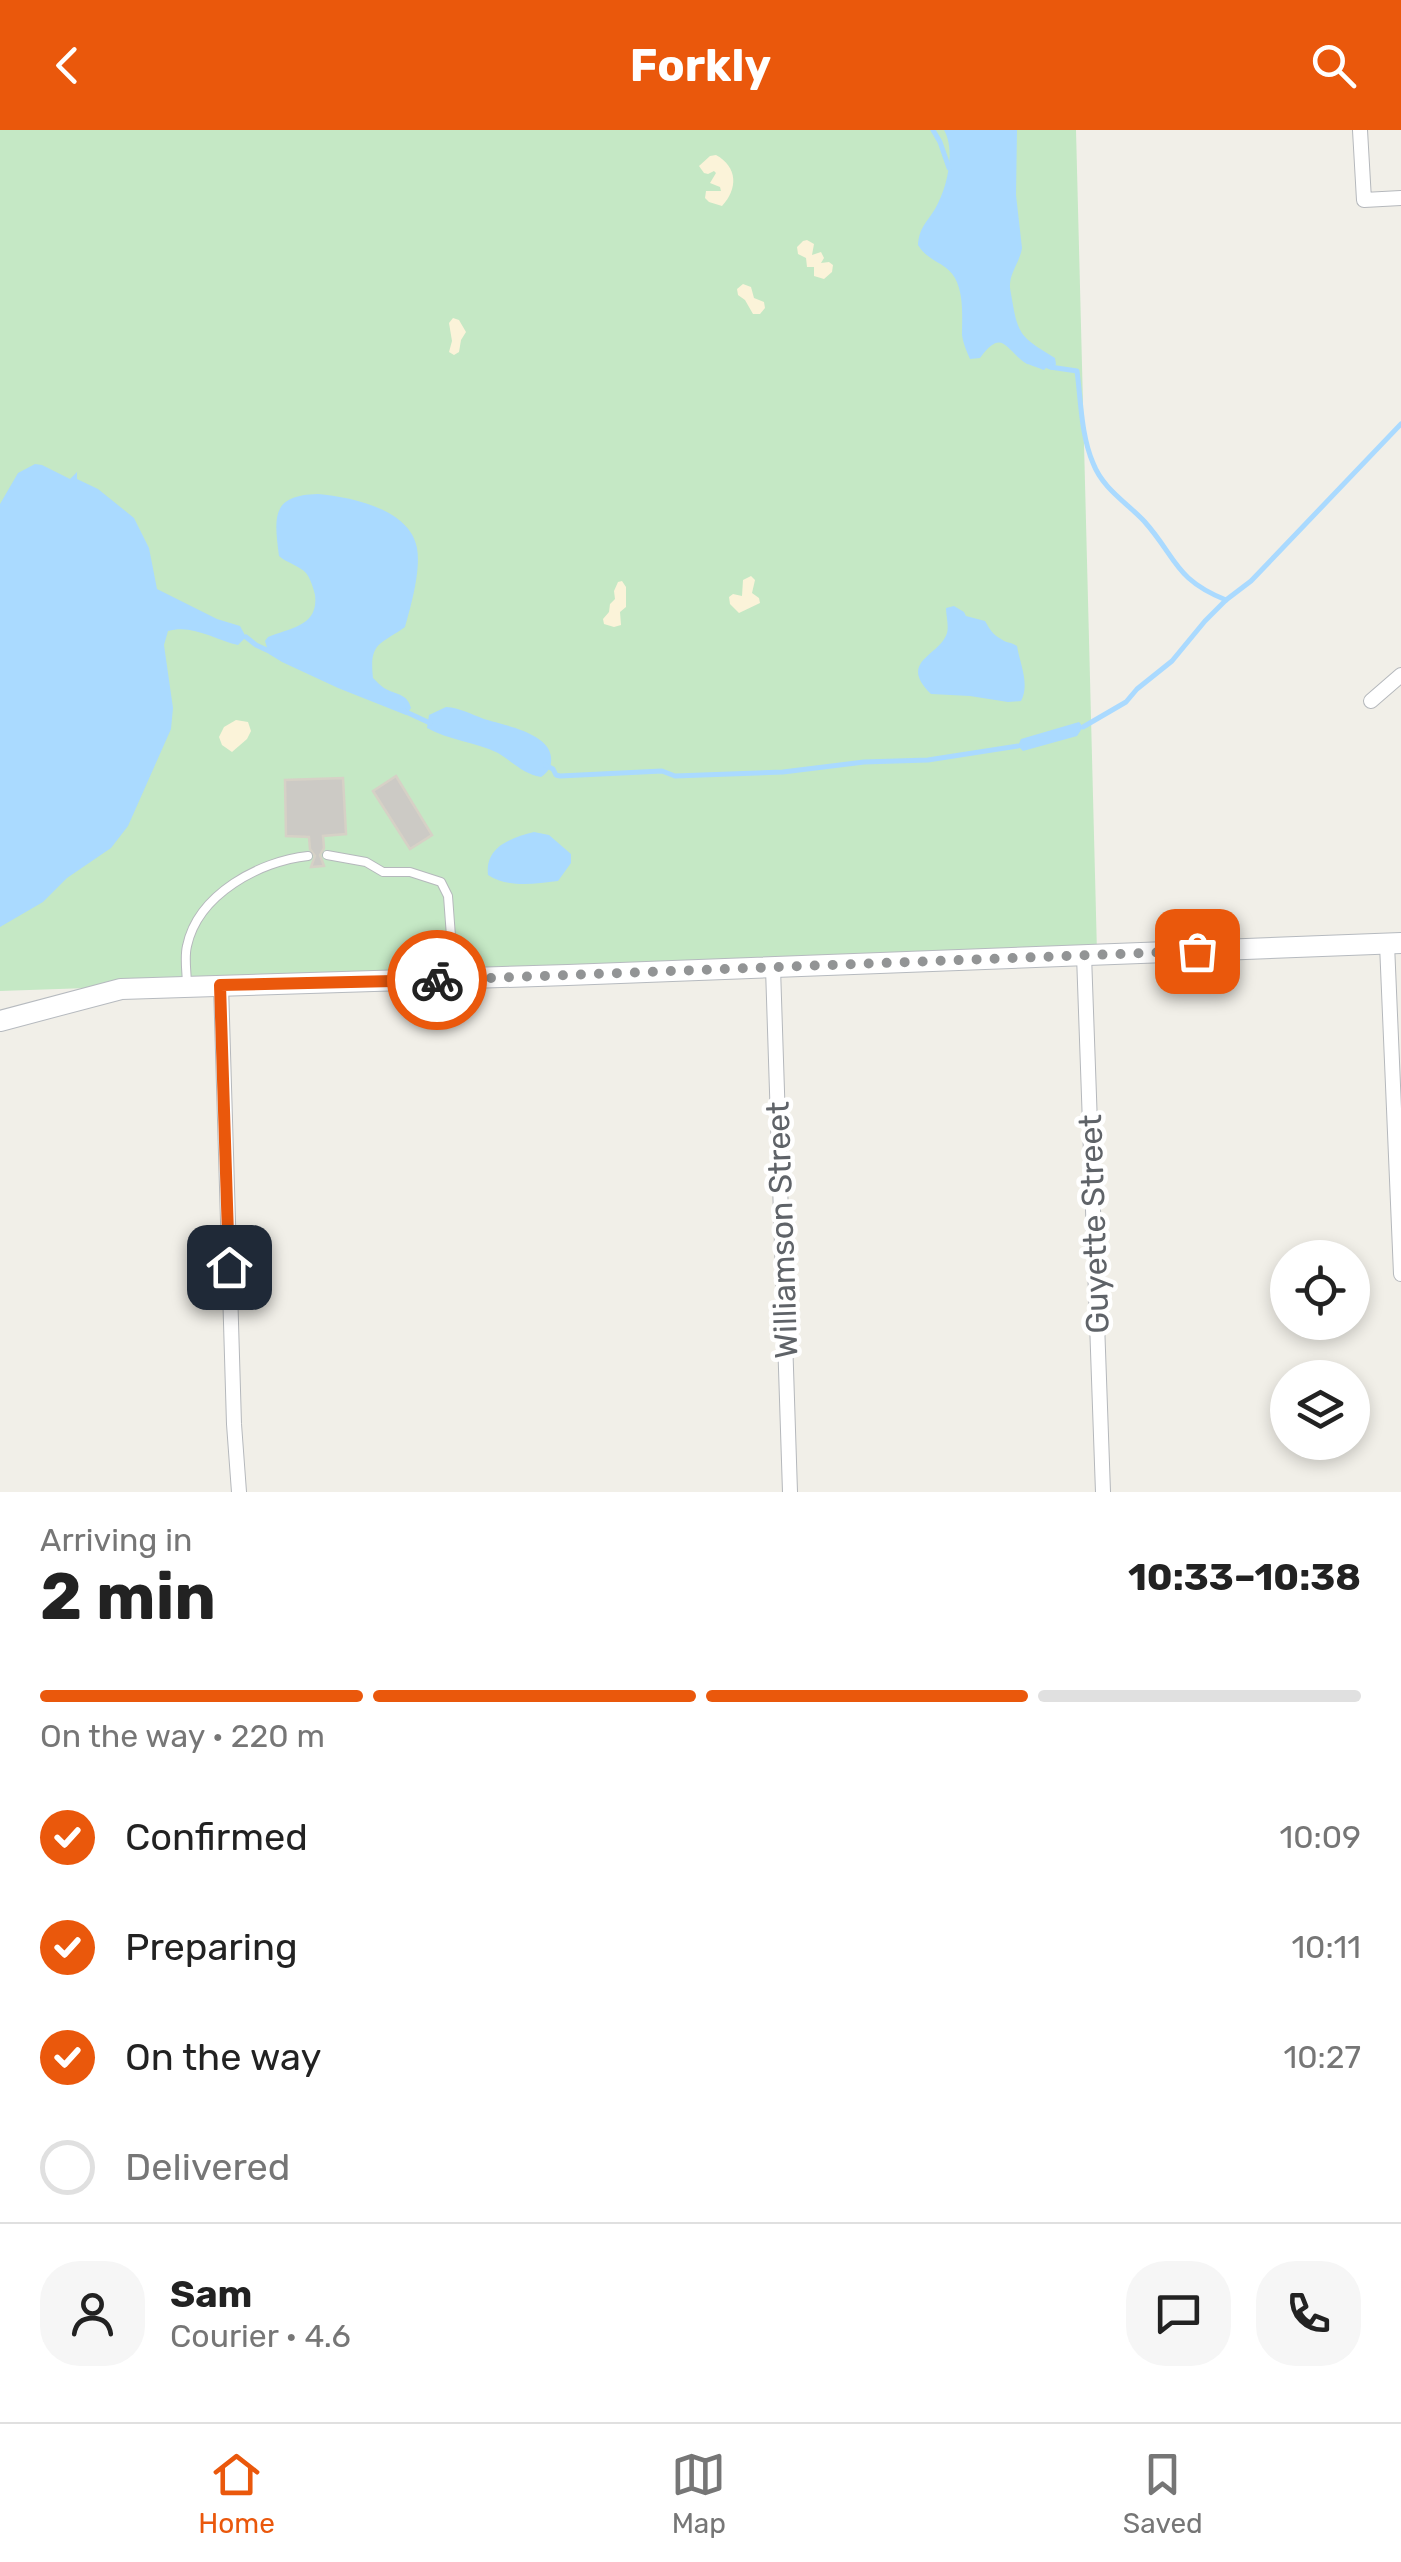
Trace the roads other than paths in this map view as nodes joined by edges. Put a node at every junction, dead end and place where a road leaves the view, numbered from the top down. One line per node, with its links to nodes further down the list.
1 (1360, 130): 2 (street)
2 (1401, 198)
3 (1401, 675): 4 (street)
4 (1371, 701)
5 (327, 855): 10 (lane)
6 (308, 856): 12 (lane)
7 (1394, 943): 8 (main road); 14 (street)
8 (1084, 955): 9 (main road); 19 (street, Guyette Street)
9 (773, 968): 10 (main road); 18 (street, Williamson Street)
10 (454, 979): 11 (main road)
11 (220, 985): 12 (main road); 17 (street)
12 (188, 986): 13 (main road)
13 (0, 1021)
14 (1397, 1100): 15 (street)
15 (1399, 1182): 16 (street)
16 (1401, 1274)
17 (239, 1492)
18 (790, 1492)
19 (1103, 1492)

